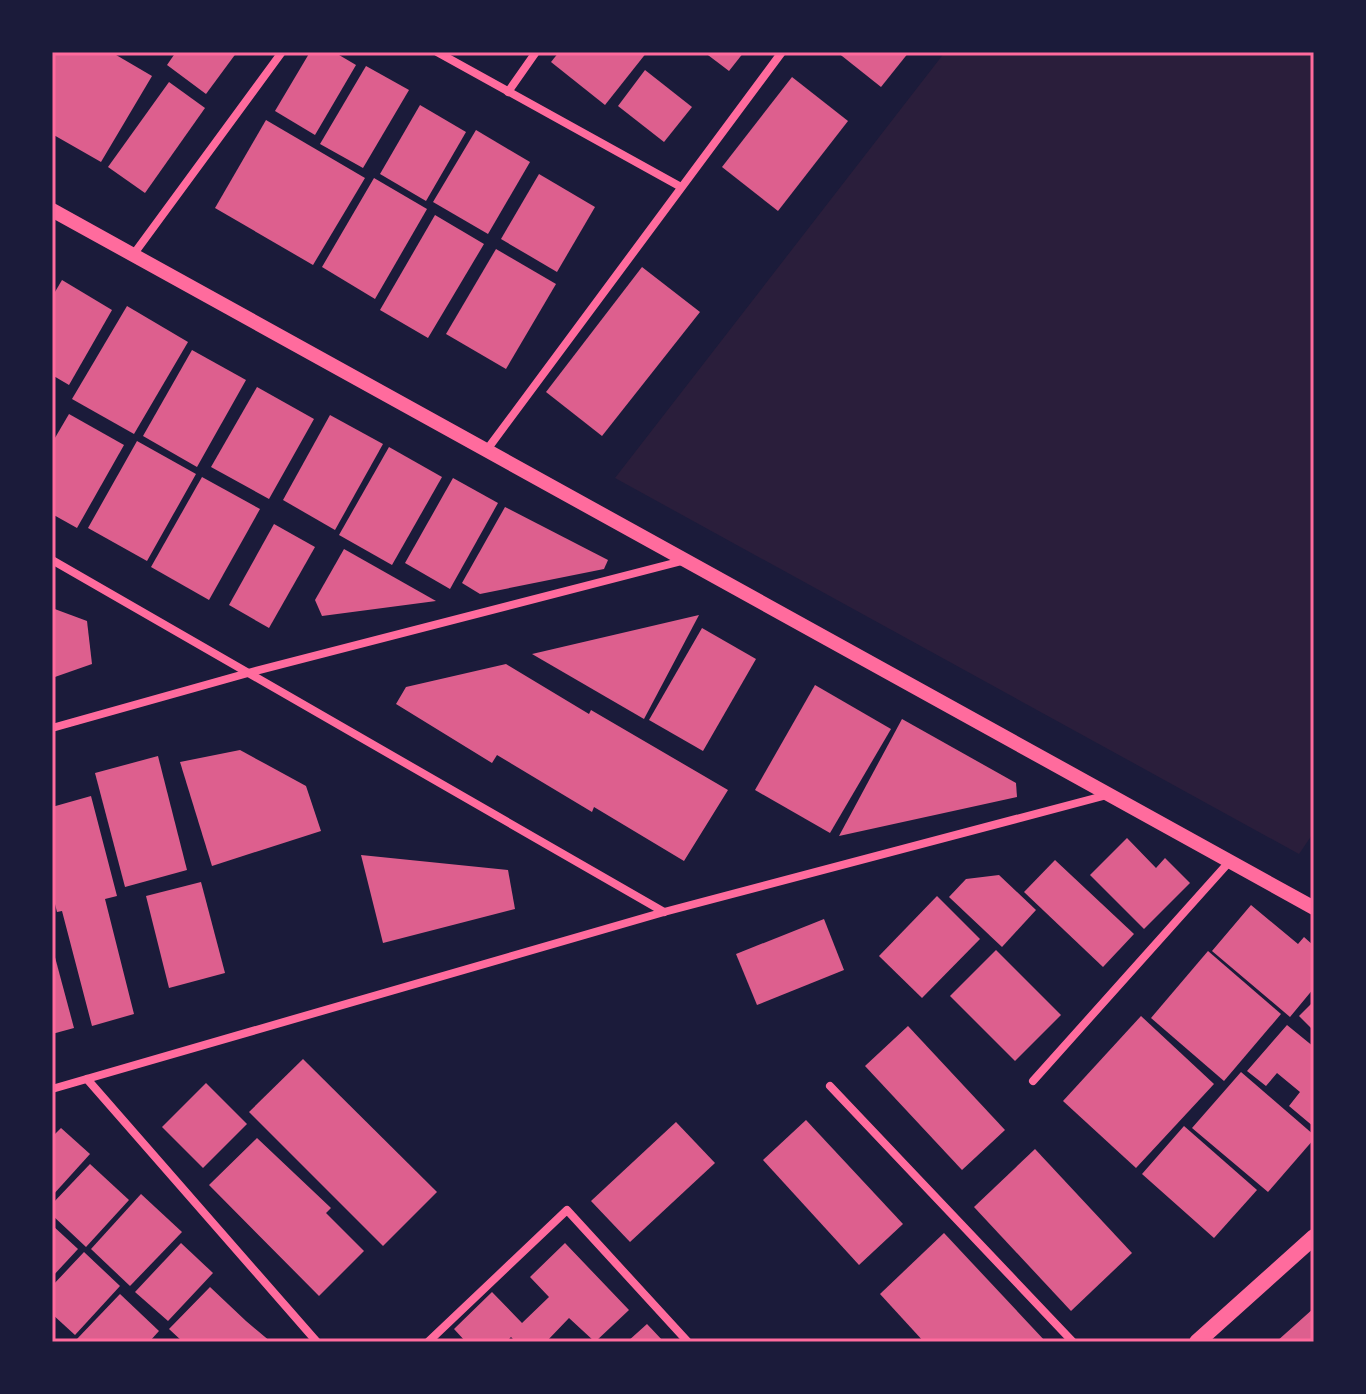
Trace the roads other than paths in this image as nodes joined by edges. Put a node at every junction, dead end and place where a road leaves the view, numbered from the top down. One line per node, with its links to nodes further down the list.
1 (282, 52): 8 (street)
2 (437, 52): 5 (street)
3 (536, 52): 5 (street)
4 (782, 52): 6 (street)
5 (508, 92): 6 (street)
6 (681, 187): 9 (street)
7 (52, 210): 8 (street)
8 (133, 255): 9 (street)
9 (486, 451): 11 (street)
10 (52, 560): 12 (street)
11 (683, 561): 12 (street); 14 (street)
12 (248, 673): 13 (street); 17 (street)
13 (52, 728)
14 (1107, 795): 15 (street); 17 (street)
15 (1230, 861): 16 (street); 19 (street)
16 (1314, 908)
17 (664, 912): 18 (street)
18 (87, 1079): 21 (street); 23 (street)
19 (1033, 1081)
20 (830, 1086): 26 (street)
21 (52, 1089)
22 (1314, 1237): 27 (main road)
23 (317, 1342)
24 (428, 1342): 25 (street)
25 (688, 1342)
26 (1073, 1342)
27 (1197, 1342)

